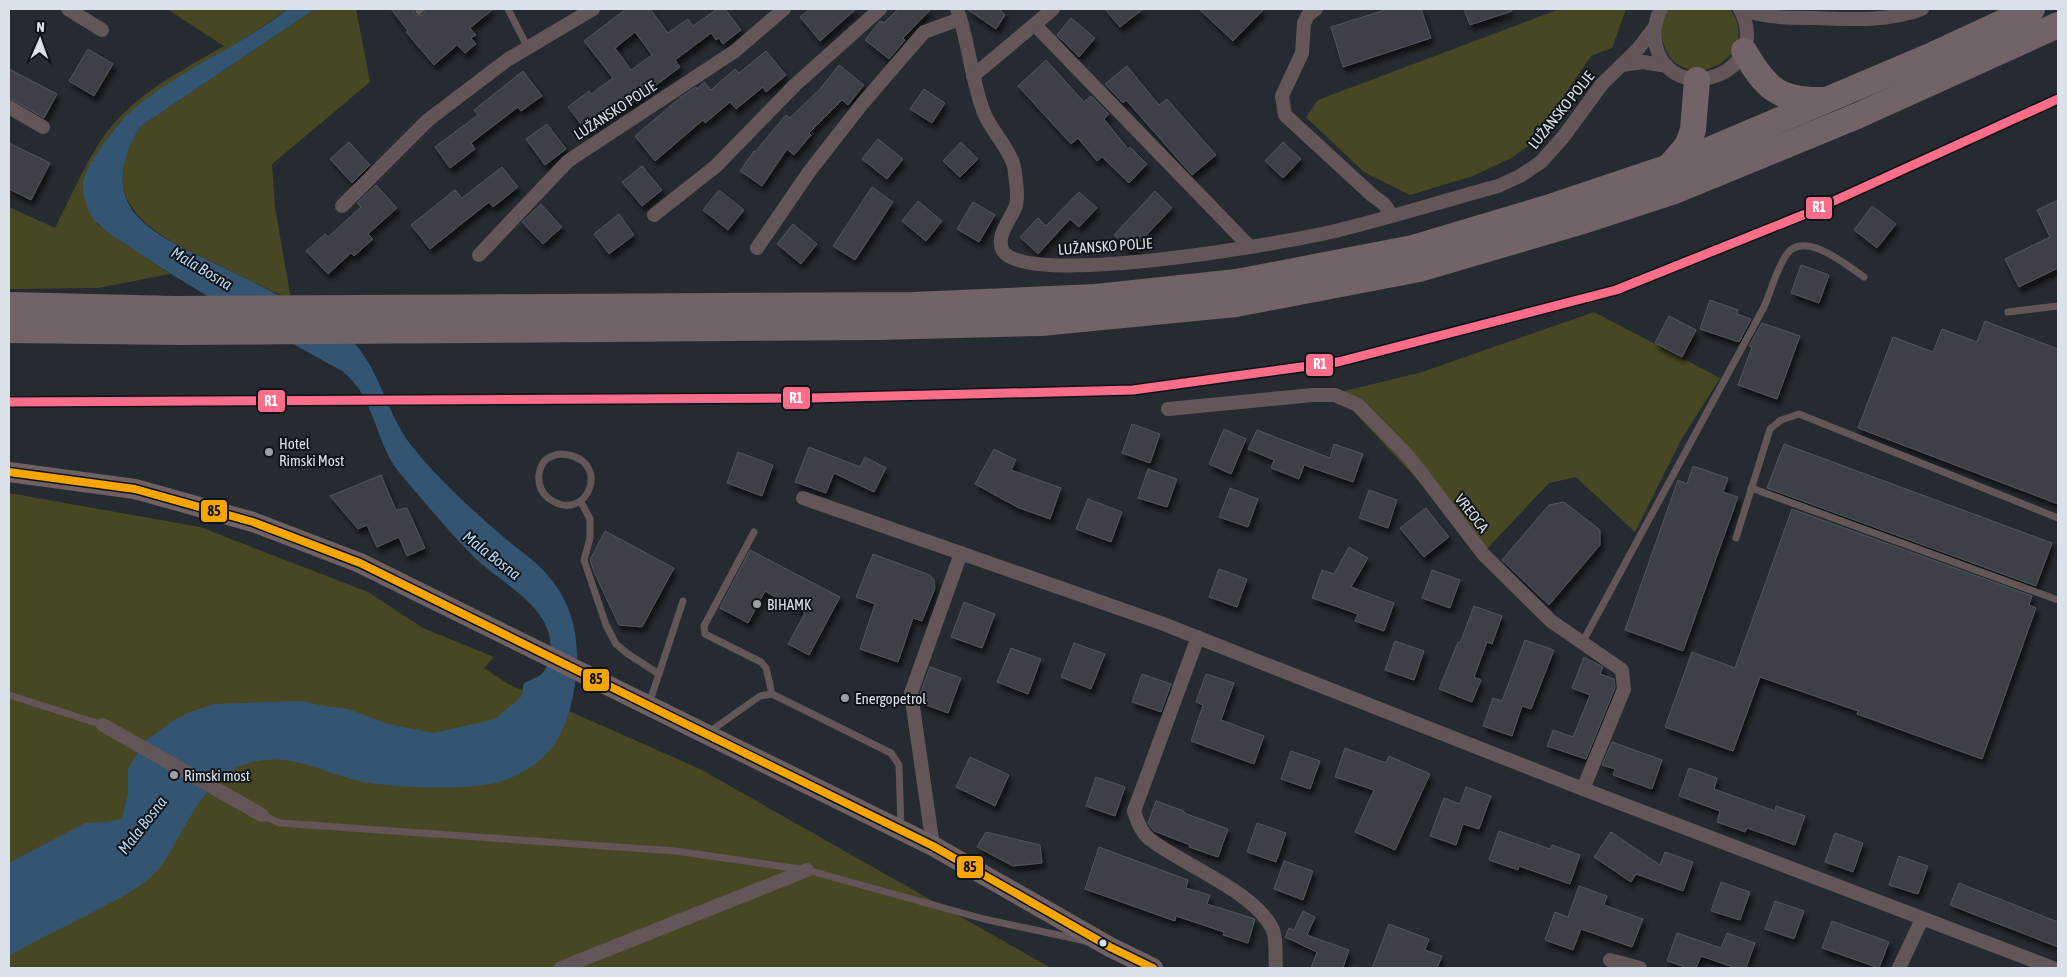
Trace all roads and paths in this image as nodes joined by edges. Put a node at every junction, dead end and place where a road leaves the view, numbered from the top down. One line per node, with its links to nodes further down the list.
1 (68, 9): 17 (street)
2 (508, 9): 19 (lane)
3 (593, 9): 19 (street)
4 (784, 9): 33 (street, LUŽANSKO POLJE)
5 (880, 9): 29 (street)
6 (1053, 9): 14 (street)
7 (1316, 9): 30 (street)
8 (1662, 9): 16 (street, LUŽANSKO POLJE)
9 (1740, 9): 13 (street); 18 (street)
10 (1922, 9): 13 (street)
11 (2032, 9): 24 (highway)
12 (958, 14): 22 (street, LUŽANSKO POLJE); 32 (street, LUŽANSKO POLJE)
13 (1769, 17): 18 (street)
14 (1035, 25): 22 (street); 31 (street)
15 (2058, 25): 38 (highway)
16 (1654, 28): 20 (street, LUŽANSKO POLJE); 21 (street)
17 (102, 30)
18 (1745, 43): 23 (street); 24 (highway)
19 (528, 48): 28 (street)
20 (1622, 65): 21 (street); 30 (street, LUŽANSKO POLJE)
21 (1667, 66): 23 (street)
22 (974, 76): 31 (street, LUŽANSKO POLJE)
23 (1697, 80): 27 (highway)
24 (1825, 100): 27 (highway)
25 (9, 107): 26 (street)
26 (43, 127)
27 (1669, 166): 38 (highway)
28 (342, 206)
29 (654, 215)
30 (1391, 216): 31 (street, LUŽANSKO POLJE)
31 (1250, 247)
32 (757, 248)
33 (479, 255)
34 (1864, 277): 52 (lane)
35 (9, 305): 38 (highway)
36 (2058, 306): 37 (lane)
37 (2008, 312)
38 (178, 320): 39 (highway)
39 (9, 330)
40 (1168, 409): 52 (street, VREOCA)
41 (9, 472): 56 (main road)
42 (1752, 488): 45 (lane); 47 (lane); 49 (lane)
43 (803, 498): 48 (street)
44 (581, 502): 44 (lane); 53 (lane)
45 (2058, 518)
46 (754, 532): 54 (lane)
47 (1736, 538)
48 (961, 553): 51 (street); 62 (street)
49 (2058, 600)
50 (683, 601): 53 (lane)
51 (1198, 637): 59 (street); 69 (street)
52 (1582, 643): 59 (street, VREOCA)
53 (659, 674): 56 (lane)
54 (772, 694): 58 (lane); 61 (lane)
55 (9, 695): 57 (lane)
56 (642, 704): 58 (main road)
57 (103, 725): 60 (street)
58 (705, 734): 61 (main road)
59 (1583, 789): 64 (street)
60 (262, 816): 63 (lane)
61 (901, 831): 62 (main road)
62 (933, 846): 65 (main road)
63 (807, 870): 65 (lane); 67 (street)
64 (1922, 919): 71 (street); 72 (street)
65 (1110, 947): 68 (main road)
66 (1610, 960): 70 (street)
67 (561, 968)
68 (1153, 968)
69 (1276, 968)
70 (1640, 968)
71 (1898, 968)
72 (2053, 968)

